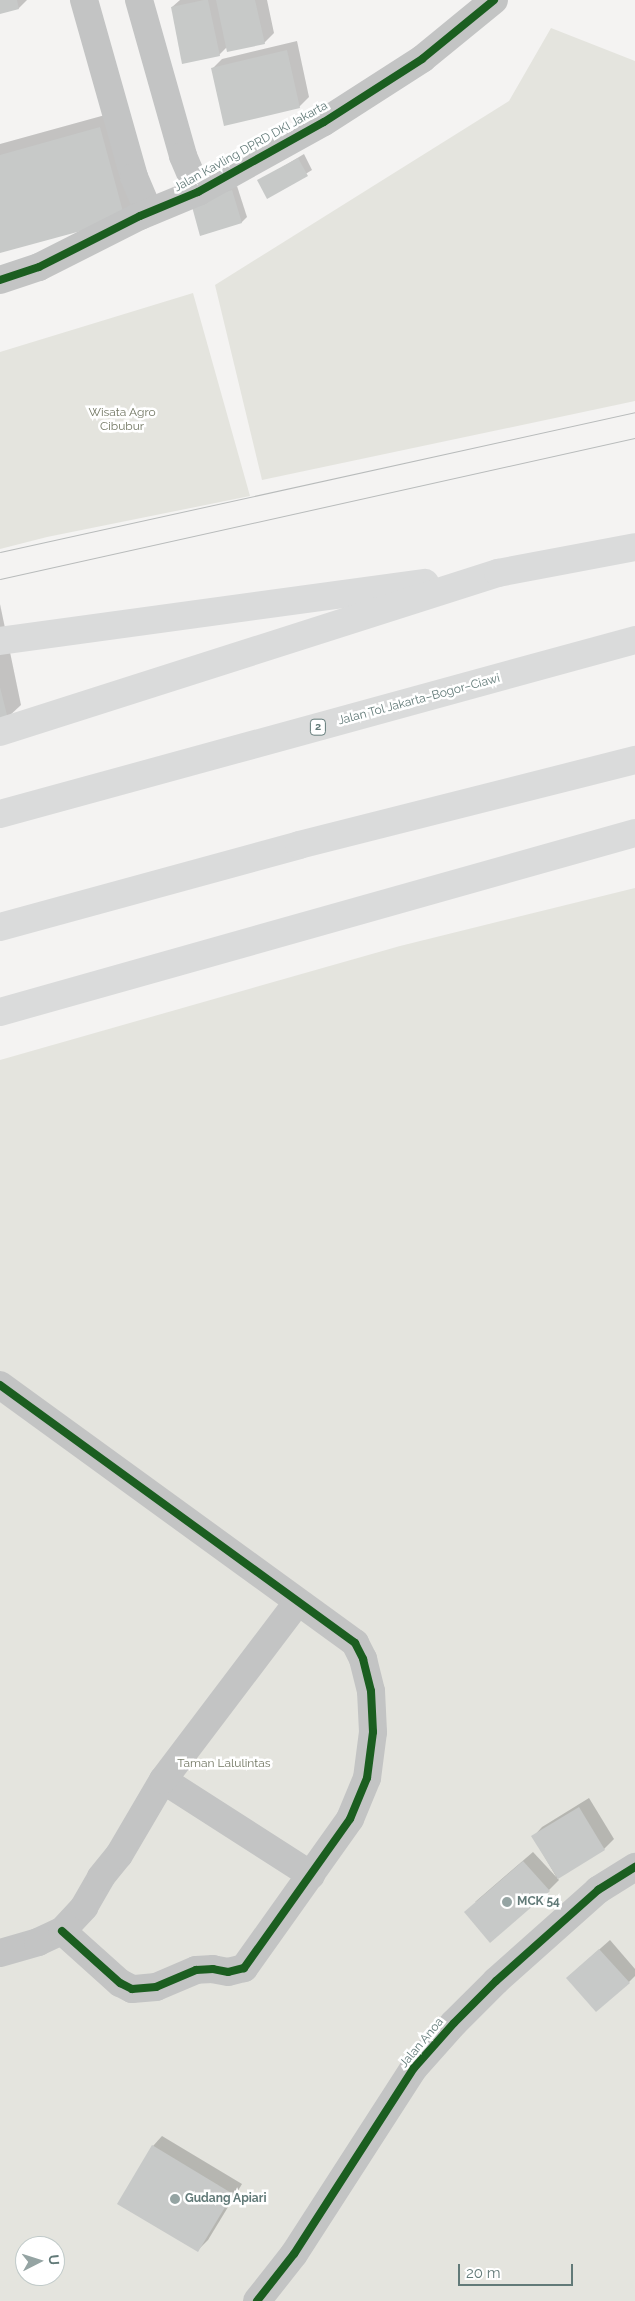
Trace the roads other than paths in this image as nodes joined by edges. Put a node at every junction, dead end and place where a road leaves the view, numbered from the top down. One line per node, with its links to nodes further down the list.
1 (84, 0): 5 (street)
2 (139, 0): 4 (street, Jalan Kavling DPRD DKI Jakarta)
3 (494, 0): 4 (street, Jalan Kavling DPRD DKI Jakarta)
4 (198, 192): 5 (street, Jalan Kavling DPRD DKI Jakarta)
5 (149, 212): 6 (street, Jalan Kavling DPRD DKI Jakarta)
6 (0, 280)
7 (635, 547): 8 (highway)
8 (498, 573): 10 (highway); 11 (highway)
9 (635, 640): 13 (highway, Jalan Tol Jakarta–Bogor–Ciawi / 2)
10 (0, 641)
11 (0, 732)
12 (635, 760): 15 (highway)
13 (0, 814)
14 (635, 833): 16 (highway)
15 (0, 927)
16 (0, 1012)
17 (0, 1385): 18 (street)
18 (296, 1603): 19 (street); 21 (street)
19 (163, 1780): 21 (street); 22 (street)
20 (635, 1867): 24 (street, Jalan Anoa)
21 (311, 1875): 22 (street)
22 (62, 1931): 23 (street)
23 (0, 1953)
24 (257, 2301)

